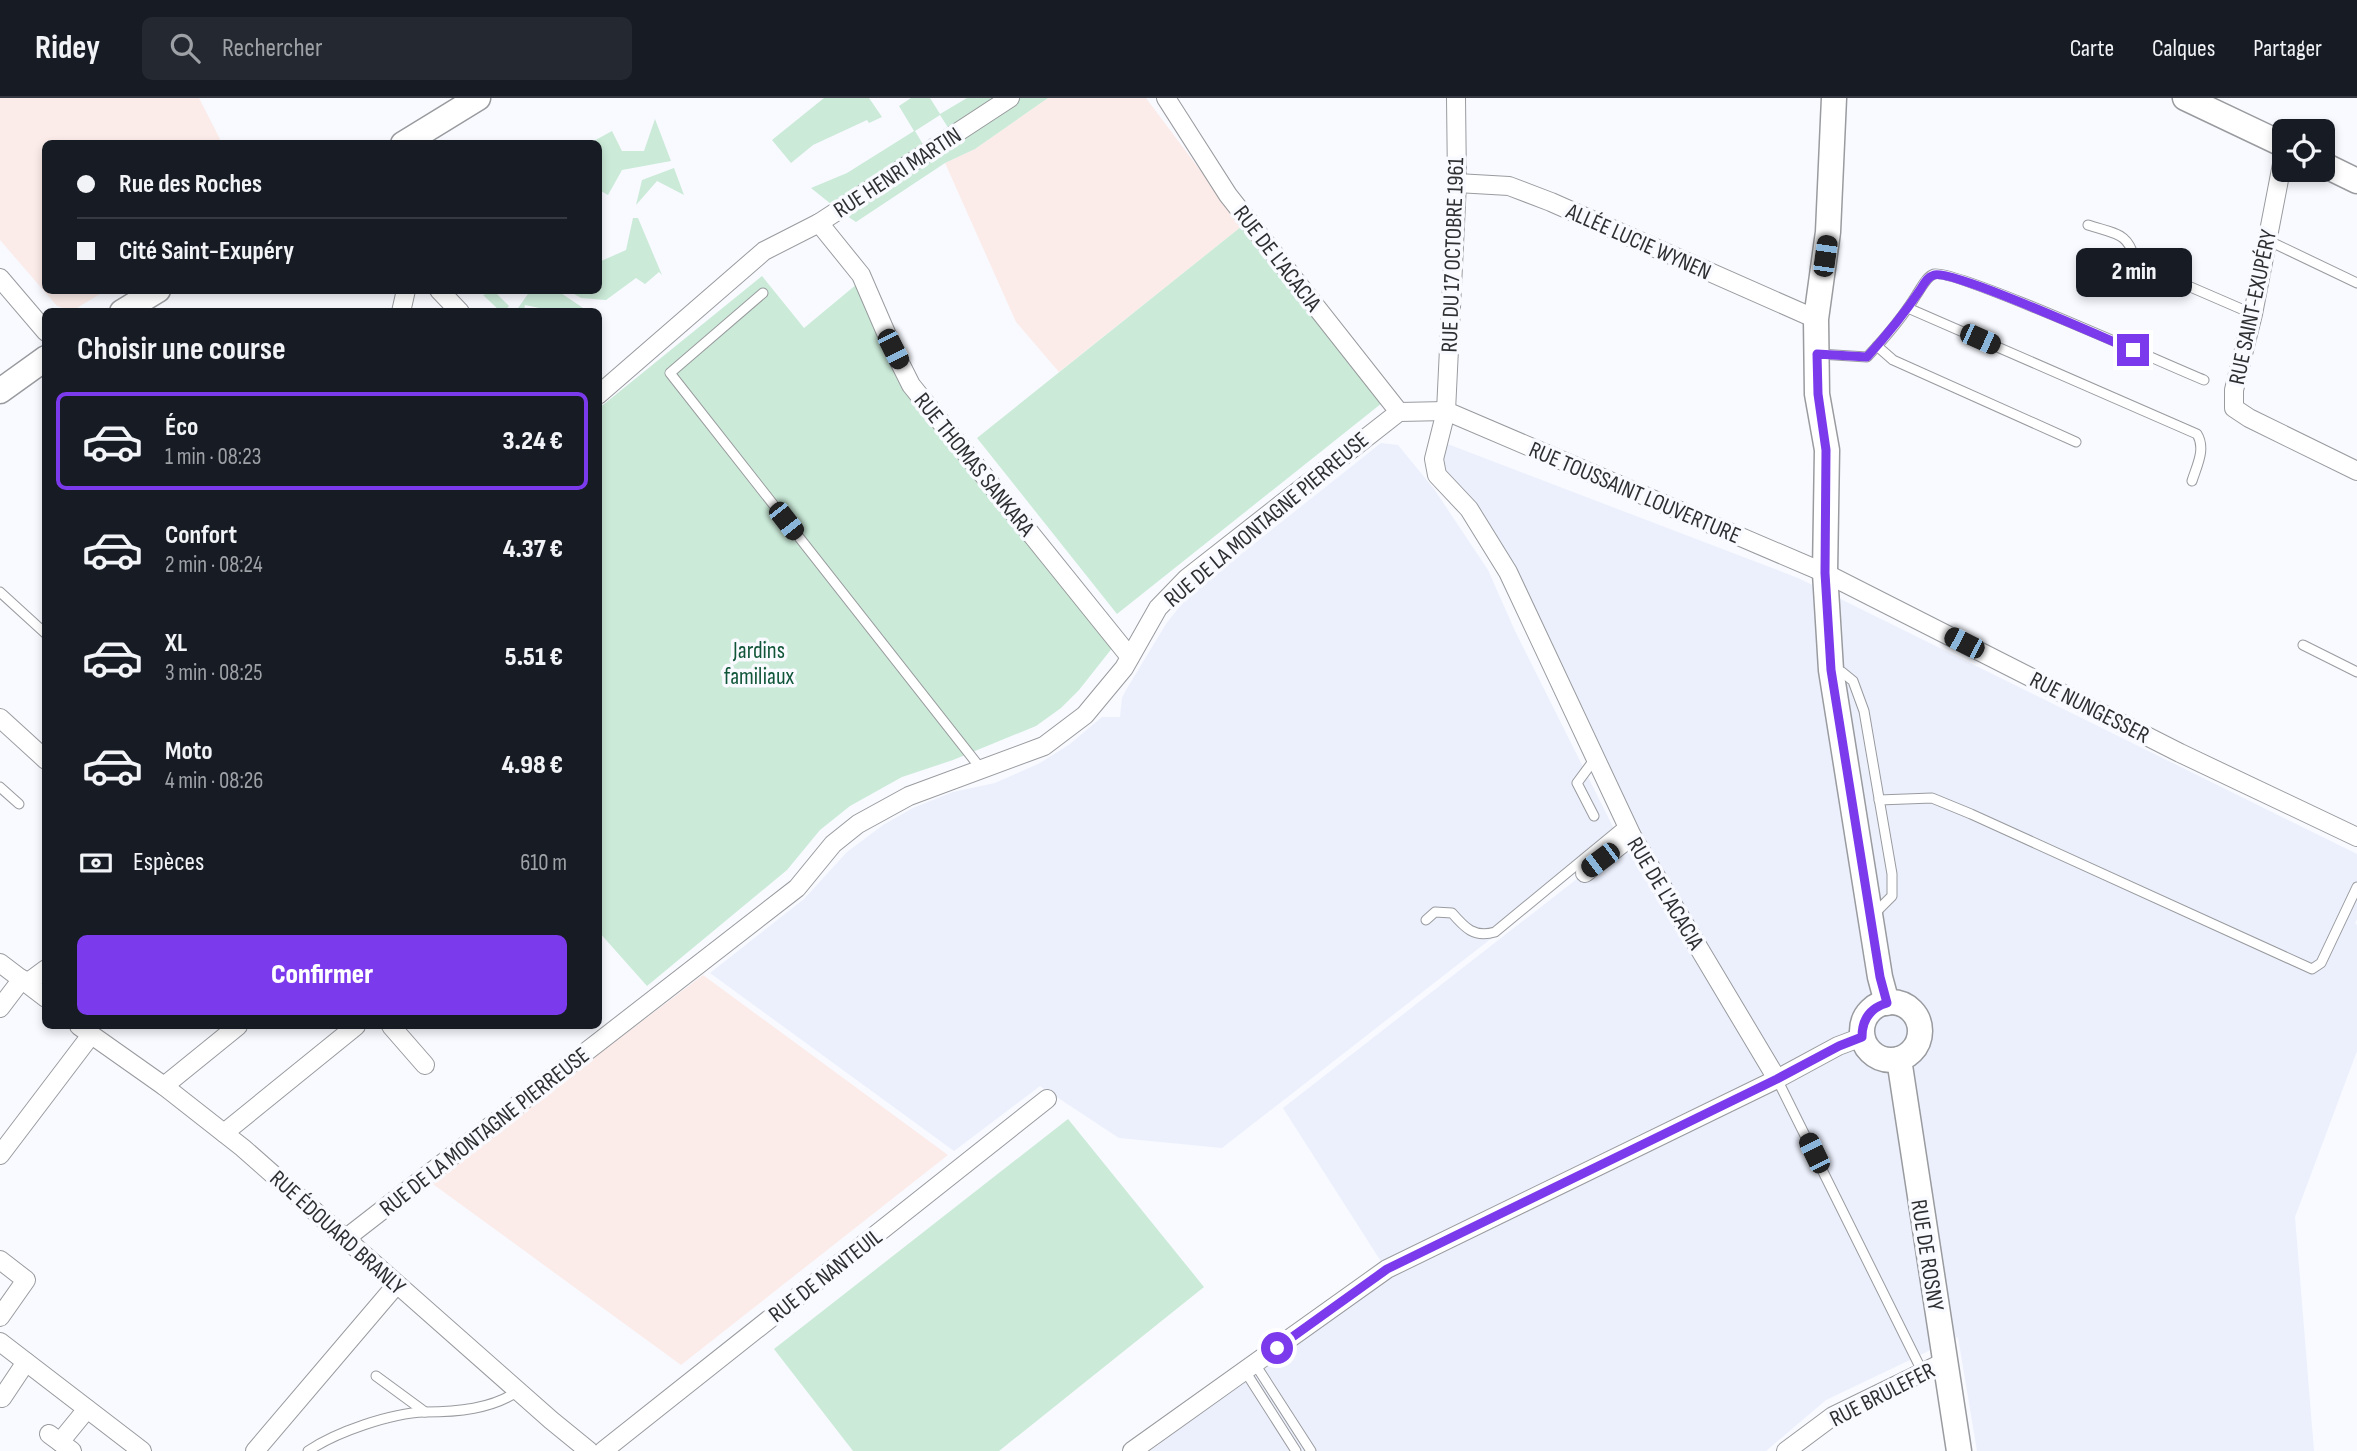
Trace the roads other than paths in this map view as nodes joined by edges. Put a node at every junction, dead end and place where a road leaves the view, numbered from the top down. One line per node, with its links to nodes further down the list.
1 (478, 98): 8 (main road)
2 (1010, 98): 13 (street, RUE HENRI MARTIN)
3 (1166, 98): 34 (street, RUE DE L'ACACIA)
4 (1456, 98): 12 (street, RUE DU 17 OCTOBRE 1961)
5 (1834, 98): 25 (main road)
6 (2185, 98): 7 (main road)
7 (2272, 139)
8 (410, 140)
9 (2335, 169): 10 (main road)
10 (2355, 178)
11 (2278, 182): 15 (street, RUE SAINT-EXUPÉRY)
12 (1457, 183): 25 (street, ALLÉE LUCIE WYNEN); 33 (street, RUE DU 17 OCTOBRE 1961)
13 (819, 223): 32 (street, RUE HENRI MARTIN); 42 (street, RUE THOMAS SANKARA)
14 (2088, 225): 24 (lane)
15 (2267, 240): 17 (lane); 24 (street, RUE SAINT-EXUPÉRY)
16 (0, 278): 26 (street)
17 (2357, 283)
18 (763, 293): 48 (lane)
19 (151, 294): 21 (main road)
20 (443, 294): 22 (street)
21 (129, 308)
22 (456, 308)
23 (1908, 308): 27 (lane); 30 (lane); 37 (lane)
24 (2253, 314): 36 (street, RUE SAINT-EXUPÉRY)
25 (1816, 318): 28 (main road)
26 (42, 327)
27 (1877, 346): 28 (lane); 35 (lane)
28 (1817, 354): 38 (main road)
29 (42, 361): 31 (main road)
30 (2204, 380)
31 (0, 391)
32 (602, 392)
33 (1446, 411): 34 (street); 38 (street, RUE TOUSSAINT LOUVERTURE); 47 (street, RUE DE L'ACACIA)
34 (1399, 412): 42 (street, RUE DE LA MONTAGNE PIERREUSE)
35 (2076, 442)
36 (2357, 471)
37 (2192, 481)
38 (1825, 573): 43 (main road); 54 (street, RUE NUNGESSER)
39 (0, 592): 40 (lane)
40 (42, 630)
41 (2303, 645): 44 (lane)
42 (1130, 657): 48 (street, RUE DE LA MONTAGNE PIERREUSE)
43 (1831, 670): 50 (lane); 57 (main road)
44 (2357, 672)
45 (0, 718): 46 (street)
46 (42, 756)
47 (1594, 760): 52 (lane); 53 (street, RUE DE L'ACACIA)
48 (982, 770): 77 (street, RUE DE LA MONTAGNE PIERREUSE)
49 (0, 788): 51 (lane)
50 (1879, 800): 56 (lane); 57 (lane)
51 (19, 804)
52 (1594, 816)
53 (1629, 830): 55 (street); 58 (lane); 72 (street, RUE DE L'ACACIA)
54 (2357, 837)
55 (1584, 873)
56 (2357, 887)
57 (1871, 917): 63 (main road)
58 (1426, 920)
59 (0, 963): 61 (street)
60 (42, 971): 61 (street)
61 (25, 981): 62 (street); 64 (street)
62 (42, 995)
63 (1887, 1003): 69 (main road); 70 (main road)
64 (0, 1008)
65 (234, 1029): 73 (street)
66 (352, 1029): 75 (street)
67 (394, 1029): 71 (street)
68 (85, 1030): 73 (street, RUE ÉDOUARD BRANLY); 76 (street)
69 (1862, 1037): 70 (main road); 72 (street)
70 (1899, 1059): 84 (main road, RUE DE ROSNY)
71 (425, 1065)
72 (1777, 1079): 83 (street); 84 (lane, RUE DE L'ACACIA)
73 (164, 1086): 75 (street, RUE ÉDOUARD BRANLY)
74 (1047, 1099): 96 (street, RUE DE NANTEUIL)
75 (225, 1133): 77 (street, RUE ÉDOUARD BRANLY)
76 (0, 1155)
77 (345, 1239): 79 (street, RUE ÉDOUARD BRANLY)
78 (0, 1260): 80 (street)
79 (397, 1284): 86 (street, RUE ÉDOUARD BRANLY); 93 (street)
80 (0, 1317)
81 (0, 1342): 82 (street)
82 (26, 1362): 87 (street); 89 (street)
83 (1250, 1368): 97 (street); 98 (lane); 99 (lane)
84 (1933, 1368): 100 (street, RUE BRULEFER); 101 (main road, RUE DE ROSNY)
85 (376, 1376): 90 (lane)
86 (518, 1391): 90 (lane); 95 (street, RUE ÉDOUARD BRANLY)
87 (1, 1397): 88 (street)
88 (17, 1409)
89 (87, 1409): 91 (street); 92 (street)
90 (425, 1412): 94 (lane)
91 (60, 1442)
92 (142, 1451)
93 (255, 1451)
94 (308, 1451)
95 (589, 1451)
96 (603, 1451)
97 (1132, 1451)
98 (1296, 1451)
99 (1311, 1451)
100 (1787, 1451)
101 (1959, 1451)

